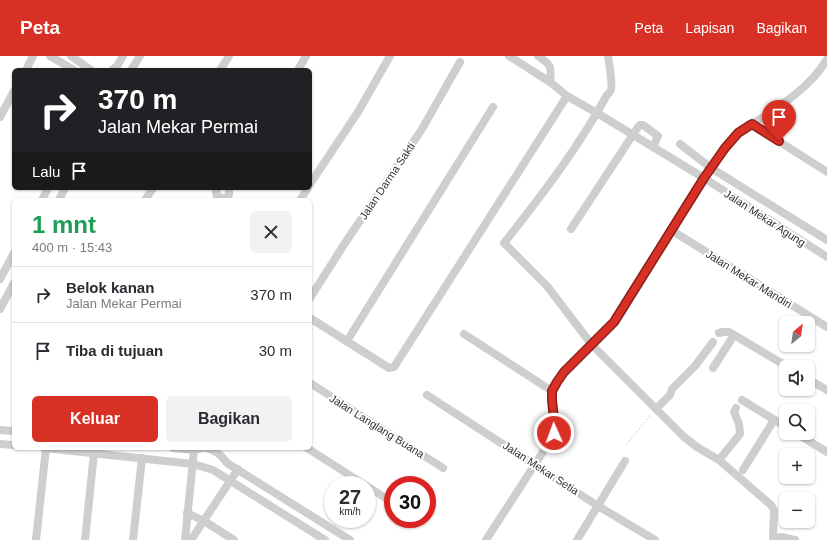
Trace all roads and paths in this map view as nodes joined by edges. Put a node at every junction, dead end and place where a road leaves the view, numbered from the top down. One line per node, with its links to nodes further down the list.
1 (33, 56): 14 (street)
2 (50, 56): 15 (street)
3 (71, 56): 16 (street)
4 (123, 56): 17 (street)
5 (140, 56): 18 (street)
6 (228, 56): 19 (street)
7 (306, 56): 20 (street)
8 (390, 56): 34 (street)
9 (509, 56): 21 (street, Jalan Mekar Agung)
10 (538, 56): 21 (street)
11 (608, 56): 25 (street)
12 (827, 59): 27 (street)
13 (460, 62): 44 (street, Jalan Darma Sakti)
14 (27, 68)
15 (71, 68)
16 (88, 68)
17 (114, 68)
18 (132, 68)
19 (221, 68)
20 (299, 68)
21 (550, 82): 23 (street, Jalan Mekar Agung)
22 (12, 95): 26 (street)
23 (567, 96): 25 (street, Jalan Mekar Agung); 51 (street)
24 (493, 107): 51 (street)
25 (597, 113): 28 (street, Jalan Mekar Agung); 53 (street)
26 (0, 117)
27 (752, 124): 31 (street); 32 (street)
28 (633, 134): 30 (street, Jalan Mekar Agung); 30 (street); 37 (street)
29 (680, 144): 31 (street, Jalan Mekar Agung)
30 (653, 147): 33 (street, Jalan Mekar Agung)
31 (711, 168): 33 (street); 39 (street, Jalan Mekar Agung)
32 (827, 172)
33 (704, 178): 38 (street); 41 (street, Jalan Mekar Agung)
34 (312, 181)
35 (217, 190): 36 (street)
36 (222, 198)
37 (571, 229)
38 (671, 230): 47 (street, Jalan Mekar Mandiri); 53 (street)
39 (827, 240)
40 (12, 257): 42 (street)
41 (827, 257)
42 (0, 279)
43 (12, 287): 45 (street)
44 (312, 295)
45 (0, 309)
46 (312, 319): 51 (street)
47 (827, 328)
48 (464, 334): 59 (street)
49 (719, 334): 50 (street)
50 (734, 335): 54 (street); 55 (street)
51 (347, 341)
52 (713, 342): 63 (street)
53 (592, 345): 59 (street); 63 (street)
54 (779, 362)
55 (714, 368)
56 (815, 383): 58 (street)
57 (312, 384): 84 (street, Jalan Langlang Buana)
58 (827, 390)
59 (552, 391): 83 (street)
60 (427, 395): 83 (street, Jalan Mekar Setia)
61 (742, 400): 64 (street)
62 (736, 408): 80 (street)
63 (656, 409): 71 (path); 80 (street)
64 (774, 420): 65 (street); 86 (street)
65 (779, 423)
66 (0, 430): 67 (street)
67 (12, 431)
68 (807, 440): 77 (street)
69 (0, 444): 70 (street)
70 (12, 445)
71 (626, 445)
72 (45, 450): 94 (street)
73 (76, 450): 78 (street)
74 (198, 450): 82 (street)
75 (309, 450): 87 (street)
76 (221, 451): 85 (street)
77 (827, 452)
78 (94, 453): 79 (street); 95 (street)
79 (142, 458): 82 (street); 96 (street)
80 (719, 460): 93 (street)
81 (626, 462): 89 (street)
82 (193, 464): 88 (street); 90 (street)
83 (535, 464): 89 (street, Jalan Mekar Setia); 102 (street)
84 (443, 468)
85 (238, 469): 88 (street); 101 (street)
86 (743, 470)
87 (350, 476)
88 (231, 480): 91 (street); 100 (street)
89 (598, 506): 92 (street, Jalan Mekar Setia); 103 (street)
90 (187, 513): 91 (street); 97 (street)
91 (204, 521): 98 (street); 99 (street)
92 (650, 538)
93 (771, 539): 104 (street)
94 (36, 540)
95 (85, 540)
96 (133, 540)
97 (185, 540)
98 (191, 540)
99 (234, 540)
100 (325, 540)
101 (350, 540)
102 (486, 540)
103 (576, 540)
104 (795, 540)

